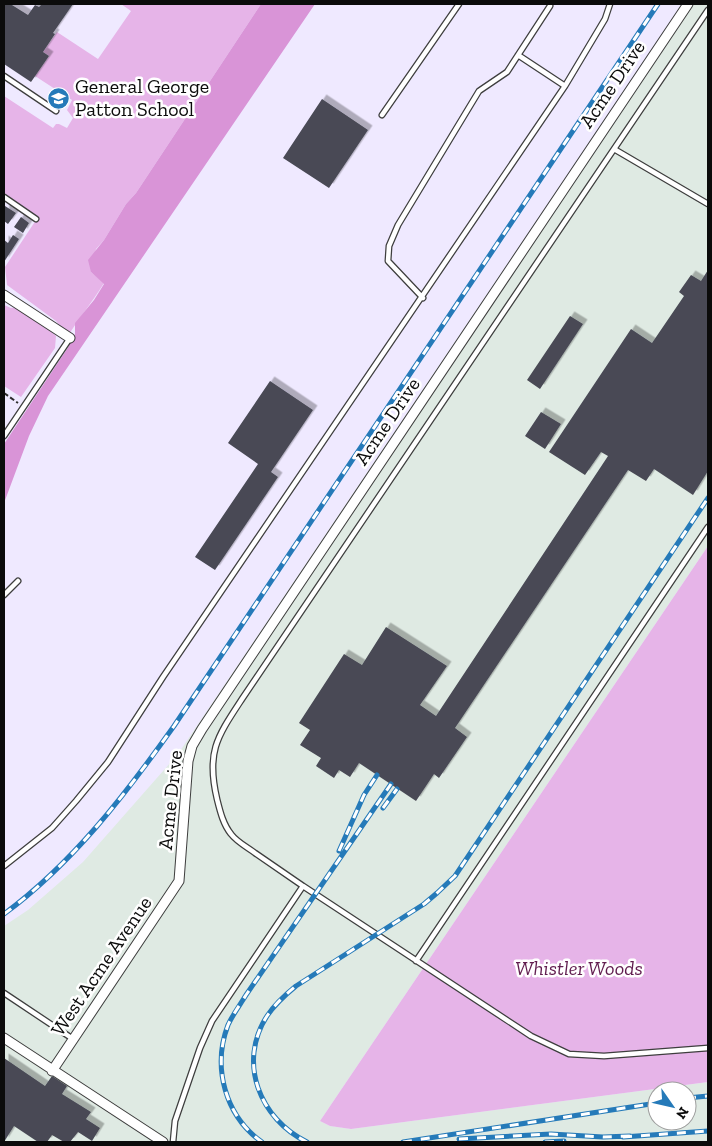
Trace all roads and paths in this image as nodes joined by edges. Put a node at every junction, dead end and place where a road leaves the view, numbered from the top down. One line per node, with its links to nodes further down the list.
1 (459, 4): 10 (lane)
2 (610, 4): 8 (lane)
3 (688, 4): 25 (street, Acme Drive)
4 (550, 6): 6 (lane)
5 (708, 10): 11 (lane)
6 (518, 55): 8 (lane); 16 (lane)
7 (4, 76): 9 (lane)
8 (565, 86): 16 (lane)
9 (56, 111)
10 (382, 115)
11 (614, 149): 13 (lane); 26 (lane)
12 (4, 198): 14 (lane)
13 (708, 204)
14 (36, 219)
15 (4, 295): 17 (street)
16 (422, 298): 24 (lane)
17 (70, 338): 19 (lane)
18 (4, 393): 19 (path)
19 (24, 406): 20 (lane)
20 (4, 436)
21 (708, 527): 27 (lane)
22 (18, 581): 23 (lane)
23 (4, 595)
24 (4, 866)
25 (179, 880): 30 (street, West Acme Avenue)
26 (303, 886): 27 (lane); 34 (lane)
27 (416, 961): 31 (lane)
28 (4, 993): 30 (lane)
29 (4, 1038): 32 (street)
30 (73, 1040): 32 (street, West Acme Avenue)
31 (708, 1048)
32 (52, 1071): 33 (street)
33 (163, 1142)
34 (173, 1142)

